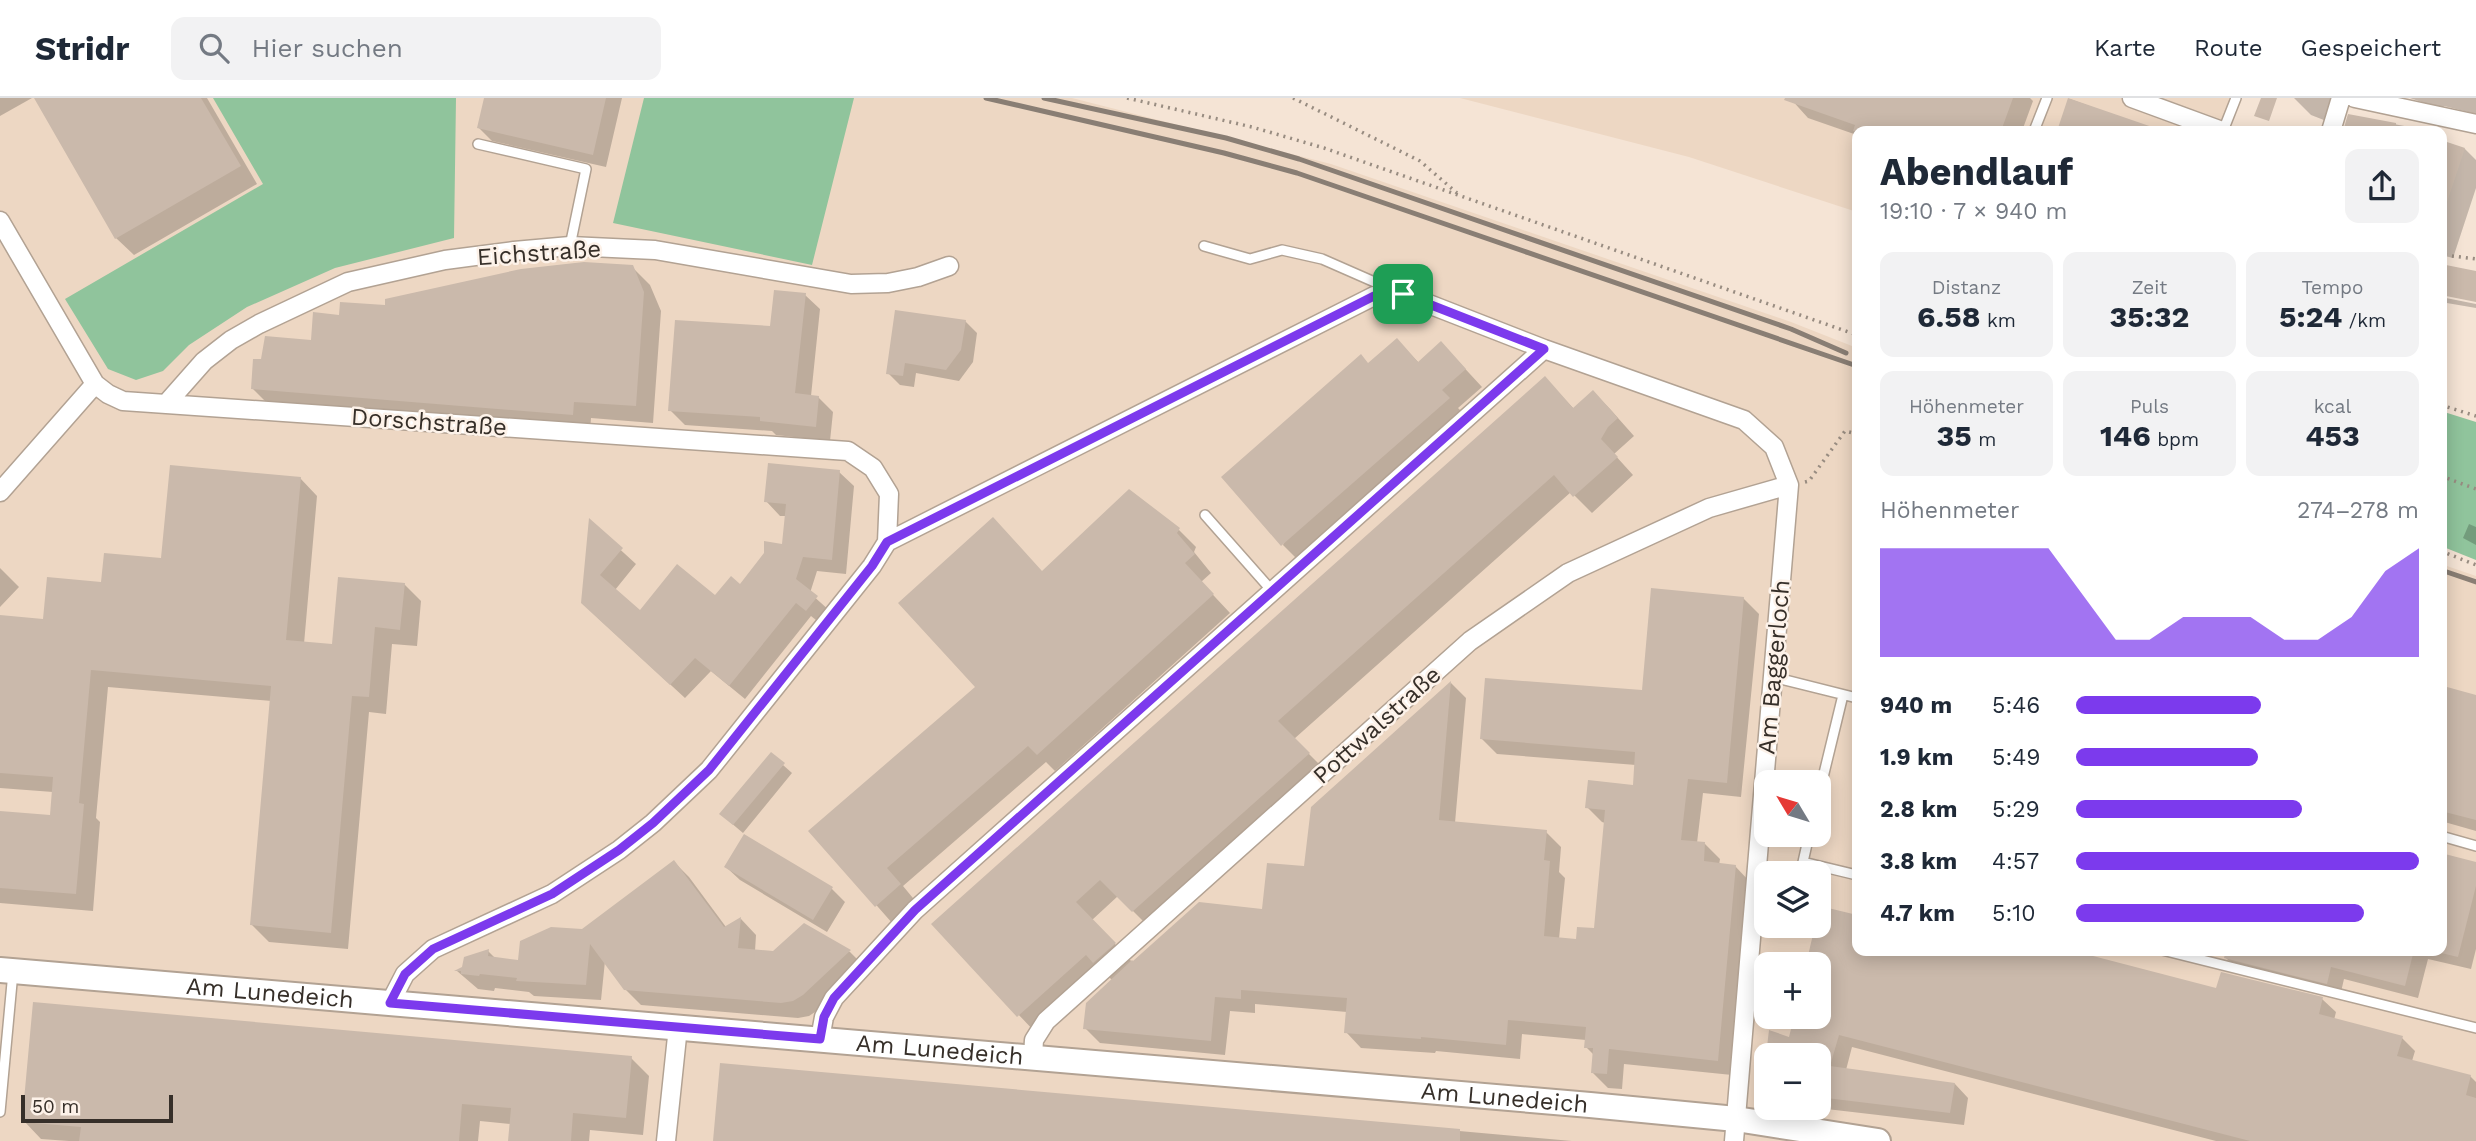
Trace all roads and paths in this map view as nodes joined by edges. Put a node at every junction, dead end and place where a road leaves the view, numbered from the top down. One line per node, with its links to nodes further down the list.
1 (1127, 98): 14 (path)
2 (1293, 98): 14 (path)
3 (2046, 98): 9 (lane)
4 (2236, 98): 11 (lane)
5 (2342, 98): 12 (street)
6 (2355, 98): 8 (street)
7 (2140, 99): 10 (street)
8 (2476, 124)
9 (2036, 126)
10 (2210, 126)
11 (2225, 126)
12 (2333, 126)
13 (478, 144): 16 (lane)
14 (1459, 195): 22 (path)
15 (0, 221): 24 (street)
16 (569, 246): 20 (street, Eichstraße); 25 (street, Eichstraße)
17 (1204, 246): 21 (lane)
18 (2447, 255): 19 (path)
19 (2476, 259)
20 (949, 266)
21 (1403, 294): 23 (street, Am Baggerloch); 34 (street)
22 (1852, 333)
23 (1544, 349): 30 (street, Am Baggerloch); 37 (street)
24 (95, 384): 25 (street, Dorschstraße); 32 (street)
25 (166, 404): 34 (street, Dorschstraße)
26 (2447, 407): 27 (path)
27 (2476, 416)
28 (1852, 433): 30 (path)
29 (2447, 478): 31 (path)
30 (1789, 485): 38 (street, Am Baggerloch); 52 (street, Pottwalstraße)
31 (2476, 489)
32 (0, 492)
33 (1205, 514): 37 (lane)
34 (887, 542): 48 (street)
35 (2447, 553): 36 (path)
36 (2476, 565)
37 (1273, 592): 51 (street)
38 (1773, 677): 39 (lane); 54 (street, Am Baggerloch)
39 (1843, 695): 40 (lane); 41 (lane)
40 (1852, 697)
41 (1825, 770)
42 (2447, 838): 43 (lane)
43 (2476, 846)
44 (1806, 847): 45 (lane)
45 (1852, 874)
46 (2186, 956): 50 (lane)
47 (7, 971): 48 (street, Am Lunedeich); 53 (lane)
48 (390, 1003): 49 (street, Am Lunedeich)
49 (678, 1027): 51 (street, Am Lunedeich); 55 (street)
50 (2476, 1028)
51 (820, 1039): 52 (street, Am Lunedeich)
52 (1033, 1056): 54 (street, Am Lunedeich)
53 (0, 1112)
54 (1735, 1130): 56 (street, Am Lunedeich)
55 (666, 1141)
56 (1878, 1141)

